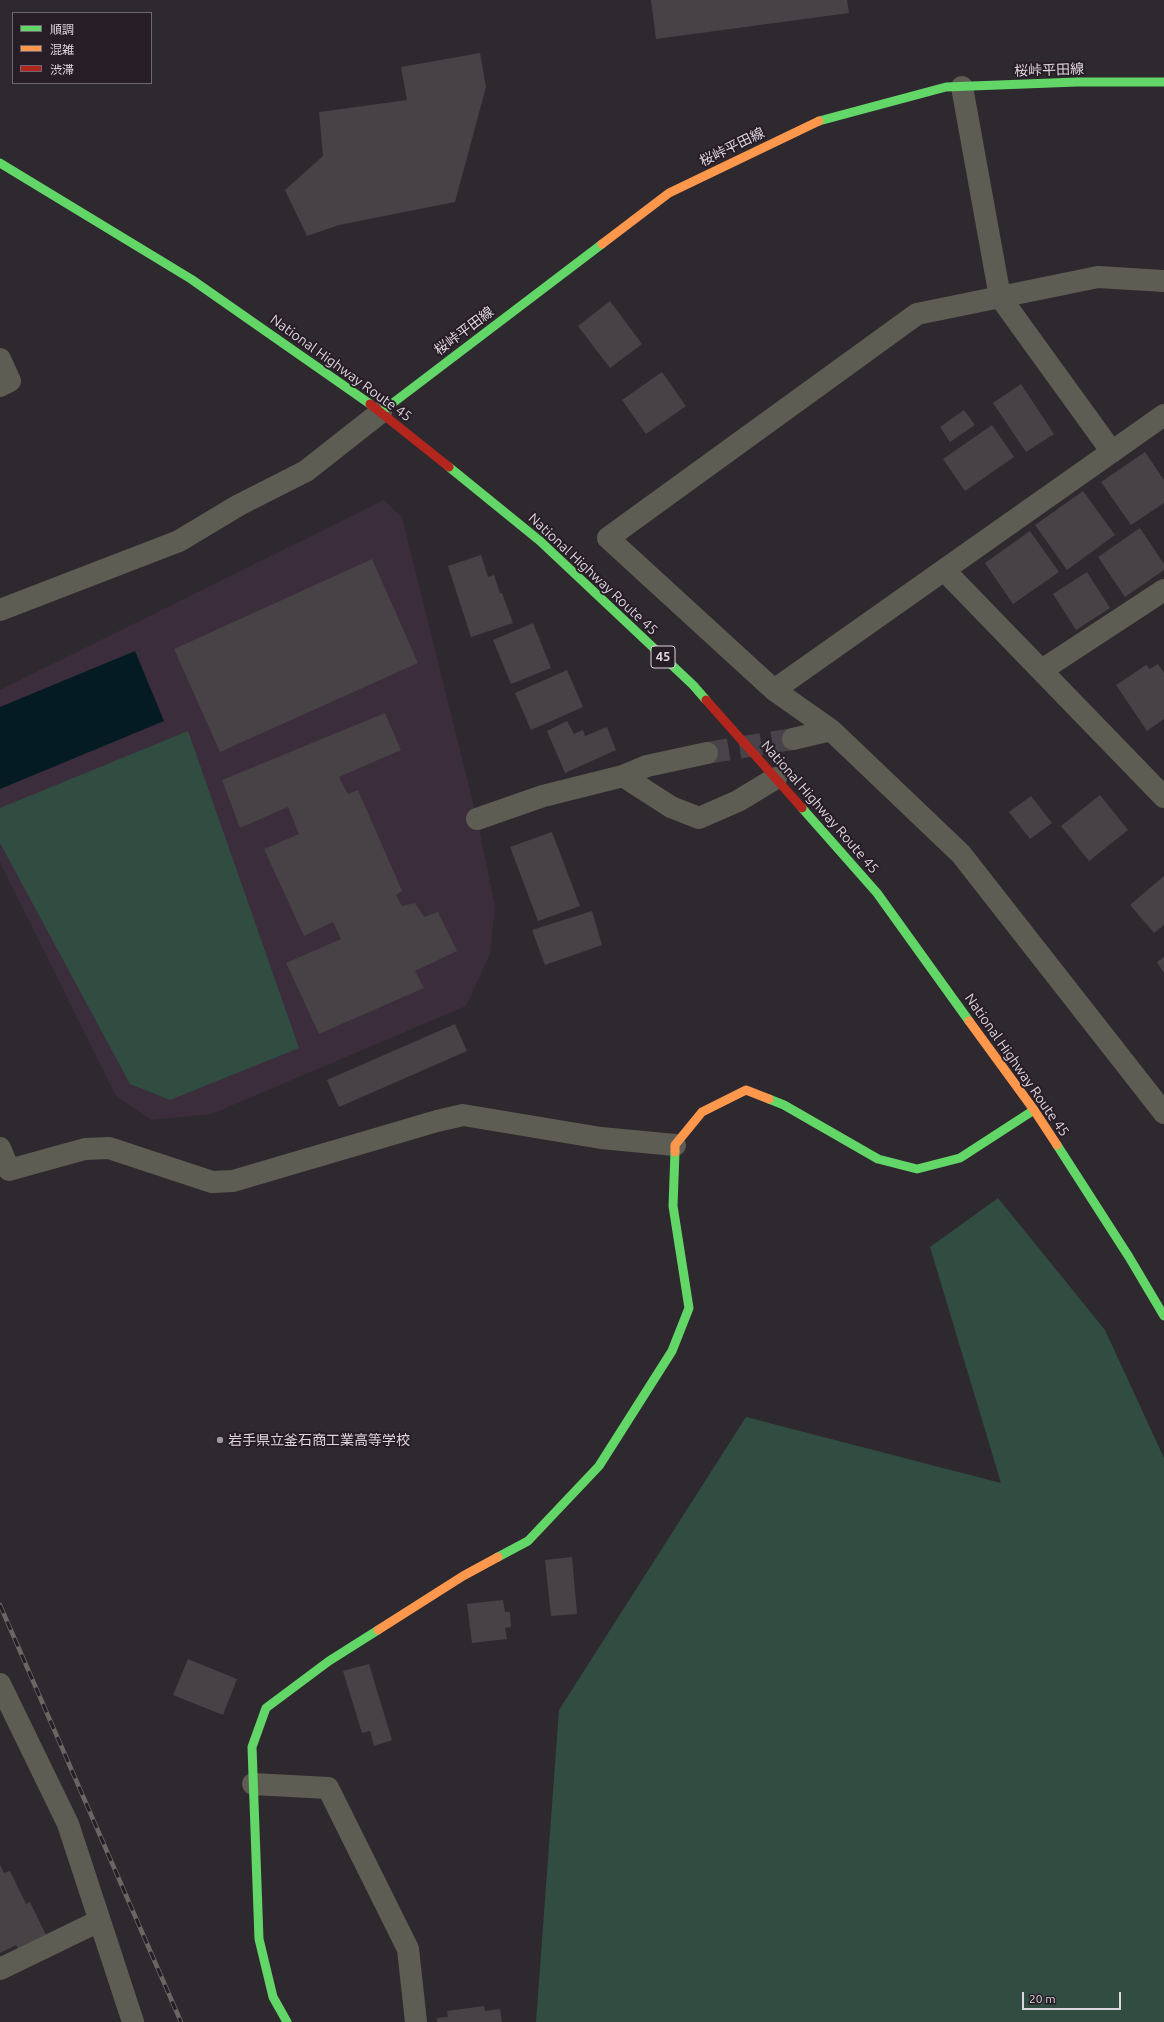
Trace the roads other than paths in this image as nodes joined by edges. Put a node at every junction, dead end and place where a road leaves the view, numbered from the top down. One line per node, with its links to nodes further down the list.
1 (1164, 82): 2 (main road, 桜峠平田線)
2 (962, 87): 5 (street); 8 (main road, 桜峠平田線)
3 (0, 163): 8 (main road, National Highway Route 45 / 45)
4 (1164, 281): 5 (street)
5 (1000, 297): 10 (street); 15 (street)
6 (0, 359): 7 (street)
7 (0, 386)
8 (381, 412): 13 (street); 20 (main road, National Highway Route 45 / 45)
9 (1164, 415): 10 (street)
10 (1112, 452): 11 (street)
11 (944, 570): 14 (street); 15 (street)
12 (1164, 590): 14 (street)
13 (0, 610)
14 (1042, 670): 21 (street)
15 (774, 690): 16 (street)
16 (831, 730): 17 (street); 24 (street)
17 (793, 739)
18 (707, 753): 19 (street)
19 (623, 776): 20 (street); 22 (street)
20 (776, 778): 23 (main road, National Highway Route 45 / 45)
21 (1164, 797)
22 (477, 819)
23 (1034, 1110): 25 (main road); 27 (main road, National Highway Route 45 / 45)
24 (1164, 1113)
25 (675, 1145): 26 (street); 29 (main road)
26 (0, 1148)
27 (1164, 1316)
28 (0, 1684): 30 (street)
29 (253, 1784): 33 (main road); 34 (street)
30 (99, 1921): 31 (street); 32 (street)
31 (0, 1969)
32 (133, 2022)
33 (286, 2022)
34 (416, 2022)

